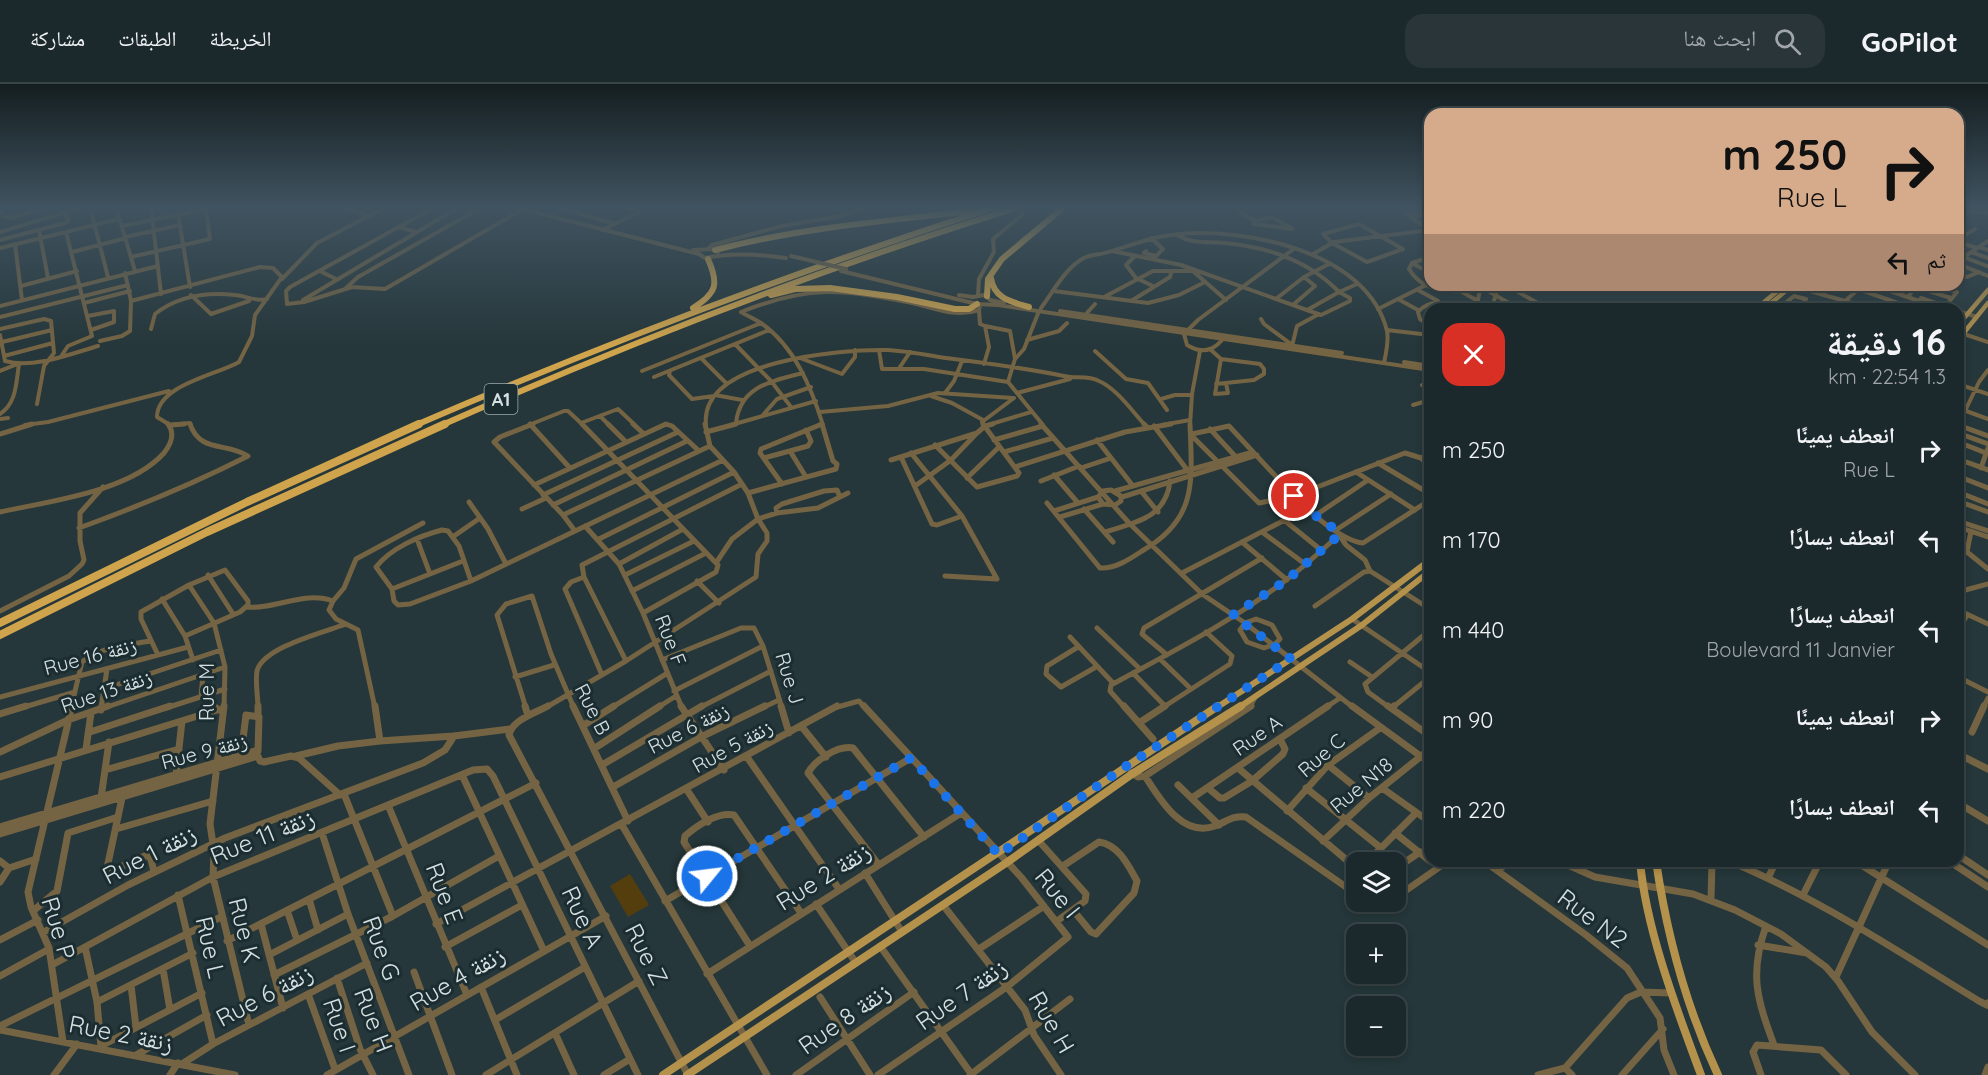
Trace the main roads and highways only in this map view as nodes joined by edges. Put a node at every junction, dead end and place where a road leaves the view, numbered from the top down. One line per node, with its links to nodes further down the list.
1 (854, 253): 17 (highway, A1)
2 (876, 253): 14 (highway, A1)
3 (1008, 253): 5 (highway)
4 (708, 259): 17 (highway)
5 (992, 273): 9 (highway); 15 (highway)
6 (1988, 290): 16 (main road)
7 (1775, 291): 10 (main road)
8 (1789, 291): 11 (main road)
9 (988, 298)
10 (1762, 303)
11 (1772, 303)
12 (1988, 303): 18 (main road)
13 (978, 304): 14 (highway)
14 (732, 305): 22 (highway, A1)
15 (1029, 307)
16 (1964, 318)
17 (667, 321): 21 (highway, A1)
18 (1964, 331)
19 (1424, 564): 25 (main road)
20 (1424, 576): 26 (main road)
21 (0, 623)
22 (0, 635)
23 (1640, 867): 27 (main road)
24 (1657, 867): 28 (main road)
25 (663, 1075)
26 (688, 1075)
27 (1701, 1075)
28 (1718, 1075)

